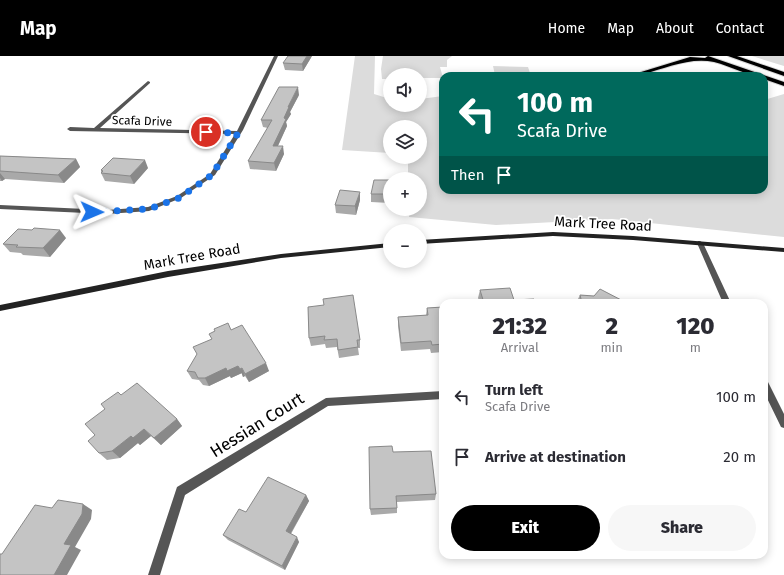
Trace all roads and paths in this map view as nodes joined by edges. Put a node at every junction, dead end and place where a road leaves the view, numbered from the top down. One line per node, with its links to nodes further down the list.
1 (276, 56): 13 (street)
2 (704, 56): 4 (highway)
3 (731, 56): 7 (highway)
4 (715, 60): 5 (highway); 6 (highway)
5 (644, 72)
6 (750, 72)
7 (784, 74)
8 (768, 78): 10 (highway)
9 (148, 82): 12 (street)
10 (784, 84)
11 (70, 128): 12 (street, Scafa Drive)
12 (96, 129): 13 (street, Scafa Drive)
13 (238, 133): 14 (street)
14 (0, 208)
15 (427, 242): 16 (main road, Mark Tree Road)
16 (700, 243): 18 (main road, Mark Tree Road); 19 (street)
17 (383, 246): 20 (main road, Mark Tree Road)
18 (784, 250)
19 (725, 299)
20 (0, 308)
21 (768, 391): 23 (street)
22 (439, 395): 24 (street, Hessian Court)
23 (784, 424)
24 (154, 575)

